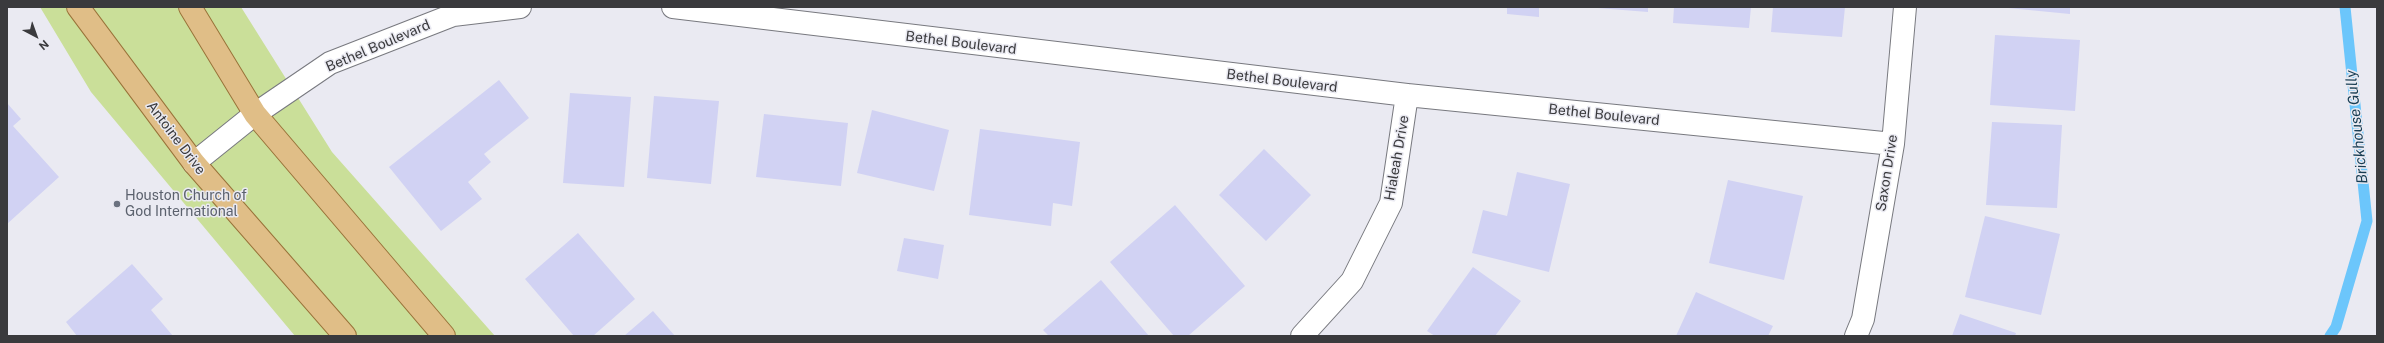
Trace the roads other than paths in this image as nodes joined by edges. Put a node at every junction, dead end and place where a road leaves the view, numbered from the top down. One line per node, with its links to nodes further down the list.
1 (78, 7): 9 (main road, Antoine Drive)
2 (190, 7): 7 (main road)
3 (520, 7): 7 (street, Bethel Boulevard)
4 (673, 7): 6 (street, Bethel Boulevard)
5 (1905, 7): 8 (street, Saxon Drive)
6 (1407, 95): 8 (street, Bethel Boulevard); 12 (street, Hialeah Drive)
7 (255, 114): 9 (street, Bethel Boulevard); 11 (main road)
8 (1893, 144): 13 (street, Saxon Drive)
9 (194, 163): 10 (main road, Antoine Drive)
10 (345, 336)
11 (444, 336)
12 (1302, 336)
13 (1856, 336)

